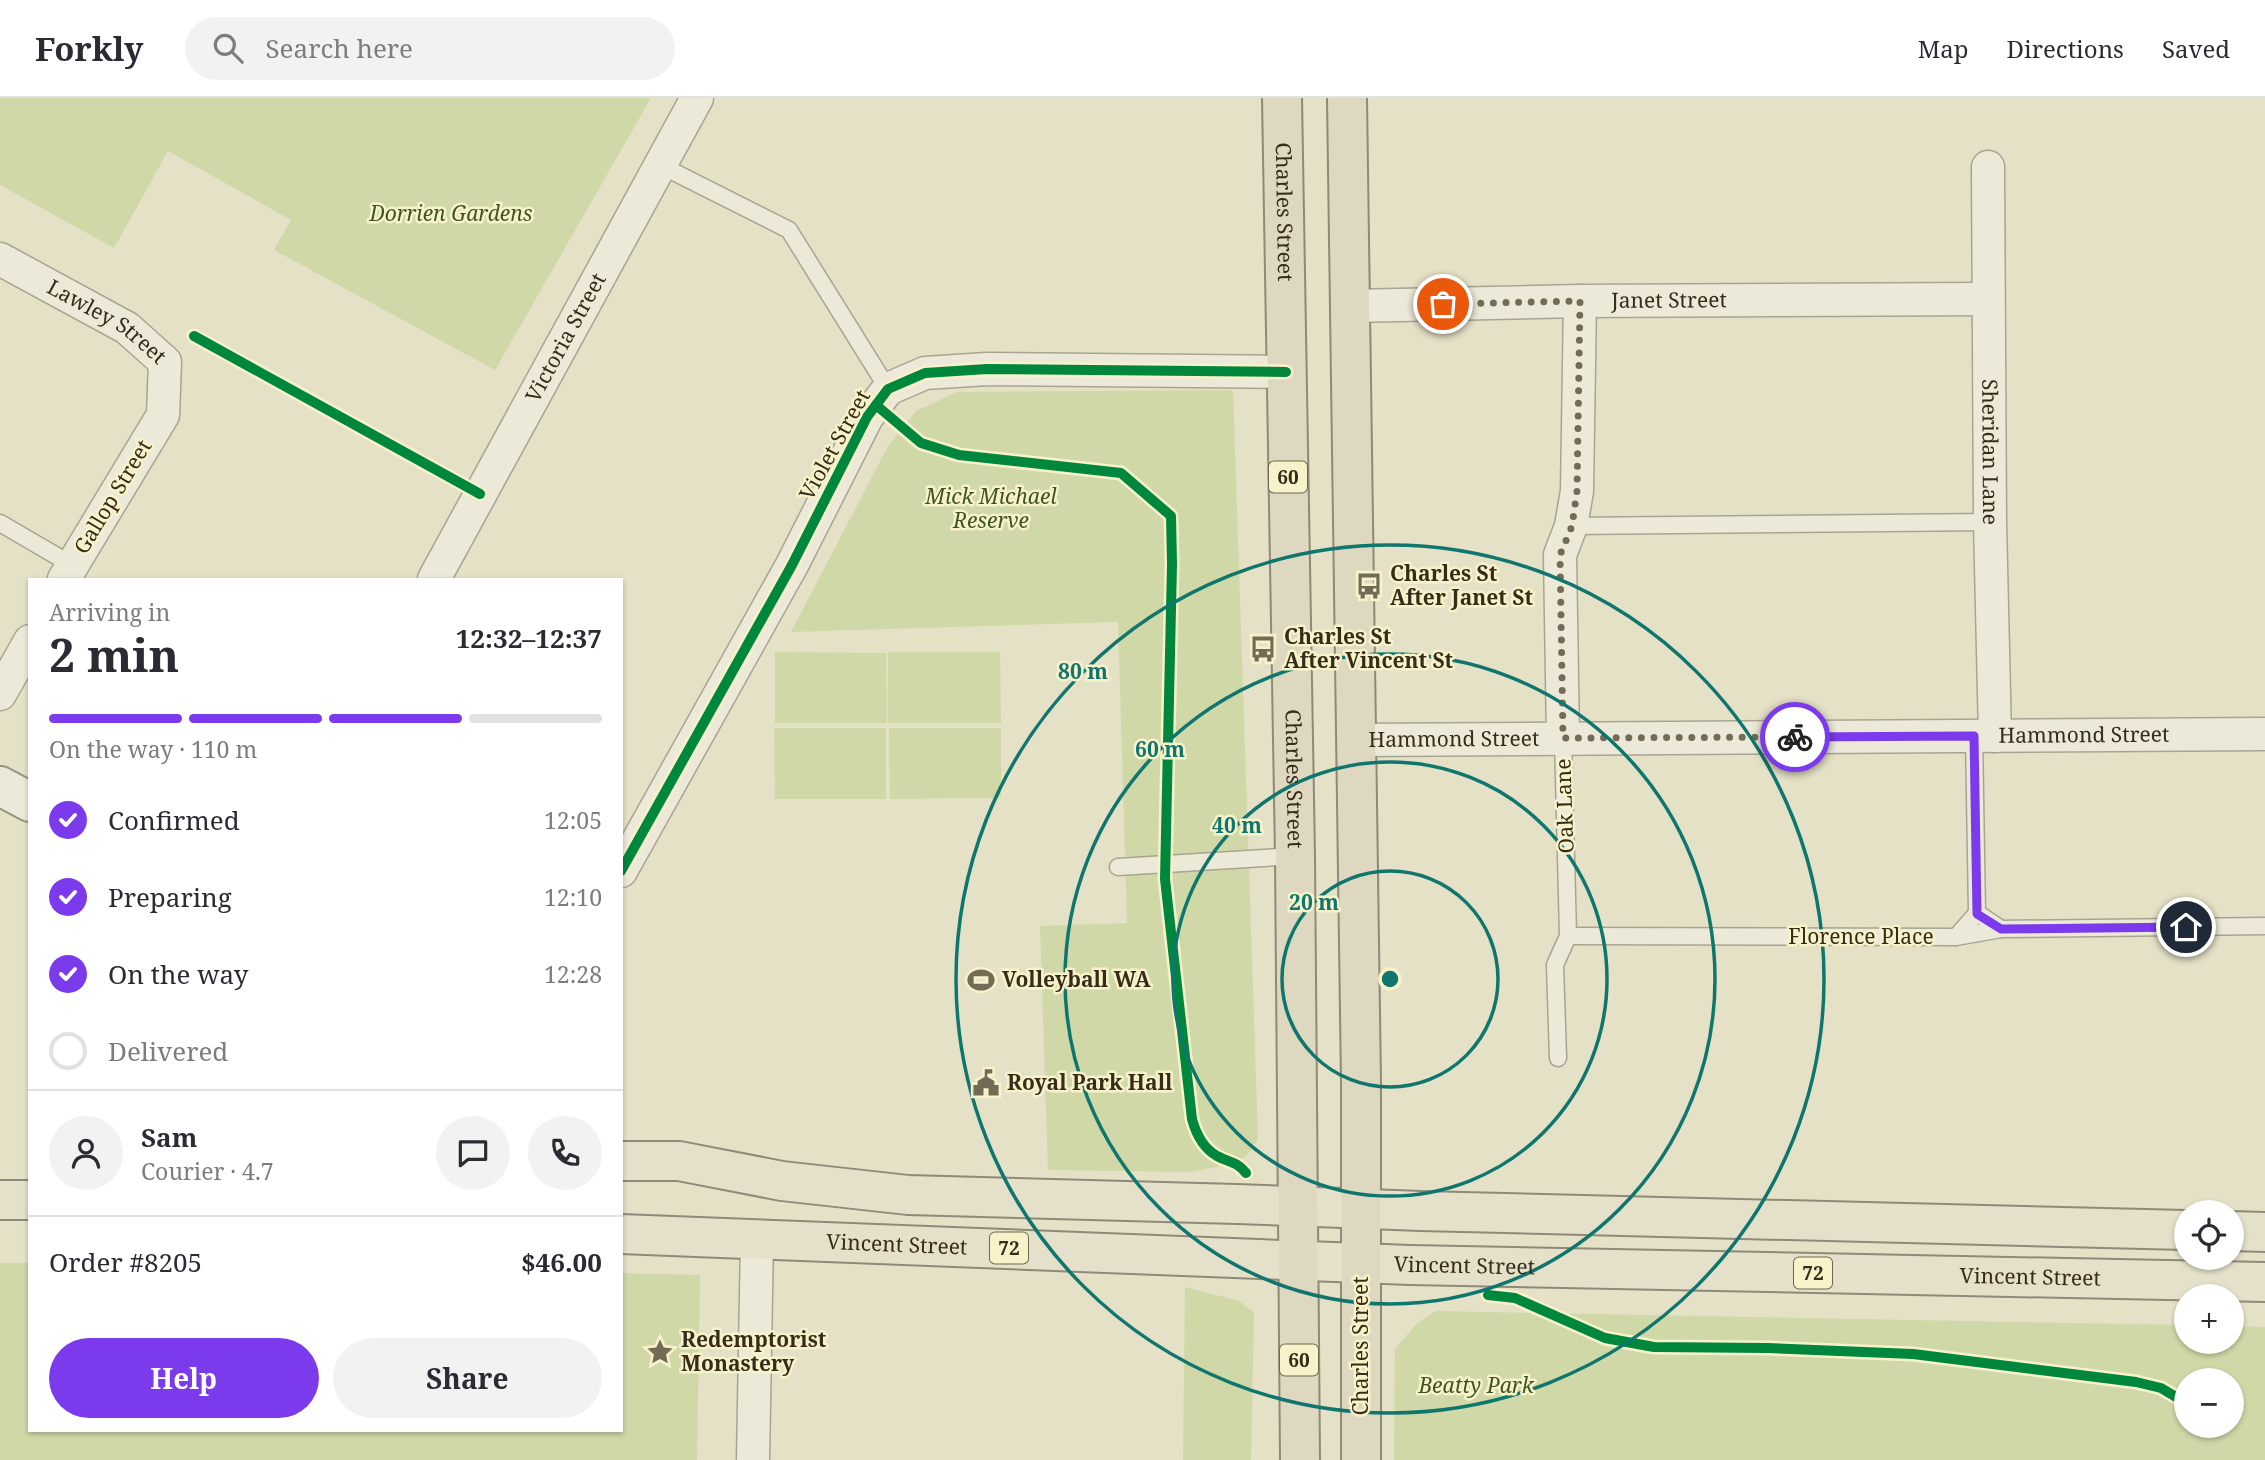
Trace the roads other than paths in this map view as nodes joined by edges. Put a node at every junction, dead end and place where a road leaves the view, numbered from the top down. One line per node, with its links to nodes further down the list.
1 (697, 98): 4 (street, Victoria Street)
2 (1282, 98): 10 (highway, Charles Street / 60)
3 (1347, 98): 9 (highway, Charles Street)
4 (660, 166): 11 (lane); 17 (street, Victoria Street)
5 (1988, 167): 7 (street, Sheridan Lane)
6 (0, 259): 12 (street, Lawley Street)
7 (1988, 299): 8 (street, Janet Street); 13 (street, Sheridan Lane)
8 (1580, 301): 9 (street, Janet Street); 15 (street, Oak Lane)
9 (1351, 306): 23 (highway, Charles Street)
10 (1286, 372): 11 (street, Violet Street); 26 (highway, Charles Street / 60)
11 (888, 389): 27 (street, Violet Street)
12 (163, 415): 16 (street, Gallop Street)
13 (1990, 522): 15 (lane); 21 (street, Sheridan Lane)
14 (0, 523): 16 (lane)
15 (1572, 526): 22 (street, Oak Lane)
16 (68, 572)
17 (435, 578)
18 (28, 645): 19 (street)
19 (0, 694)
20 (2265, 734): 21 (street, Hammond Street)
21 (1984, 736): 22 (street, Hammond Street); 29 (lane)
22 (1563, 738): 23 (street, Hammond Street); 32 (lane, Oak Lane)
23 (1356, 740): 39 (highway, Charles Street)
24 (0, 786): 25 (main road)
25 (28, 802)
26 (1295, 856): 28 (lane); 38 (highway, Charles Street / 60)
27 (623, 867)
28 (1118, 867)
29 (1977, 914): 31 (lane); 33 (lane, Florence Place)
30 (2265, 926): 31 (lane)
31 (2001, 929): 33 (lane)
32 (1568, 936): 33 (lane, Florence Place); 34 (lane, Oak Lane)
33 (1956, 937)
34 (1558, 1058)
35 (623, 1161): 38 (main road)
36 (0, 1200): 37 (main road)
37 (28, 1200)
38 (1298, 1206): 39 (main road); 45 (highway, Charles Street / 60)
39 (1361, 1208): 40 (main road); 46 (highway, Charles Street)
40 (2174, 1230)
41 (2244, 1231): 42 (main road)
42 (2265, 1232)
43 (623, 1234): 44 (main road, Vincent Street / 72)
44 (757, 1239): 45 (main road, Vincent Street / 72); 48 (street)
45 (1298, 1261): 46 (main road, Vincent Street / 72); 49 (highway, Charles Street / 60)
46 (1361, 1264): 47 (main road, Vincent Street / 72); 50 (highway, Charles Street)
47 (2265, 1282)
48 (753, 1460)
49 (1300, 1460)
50 (1361, 1460)

